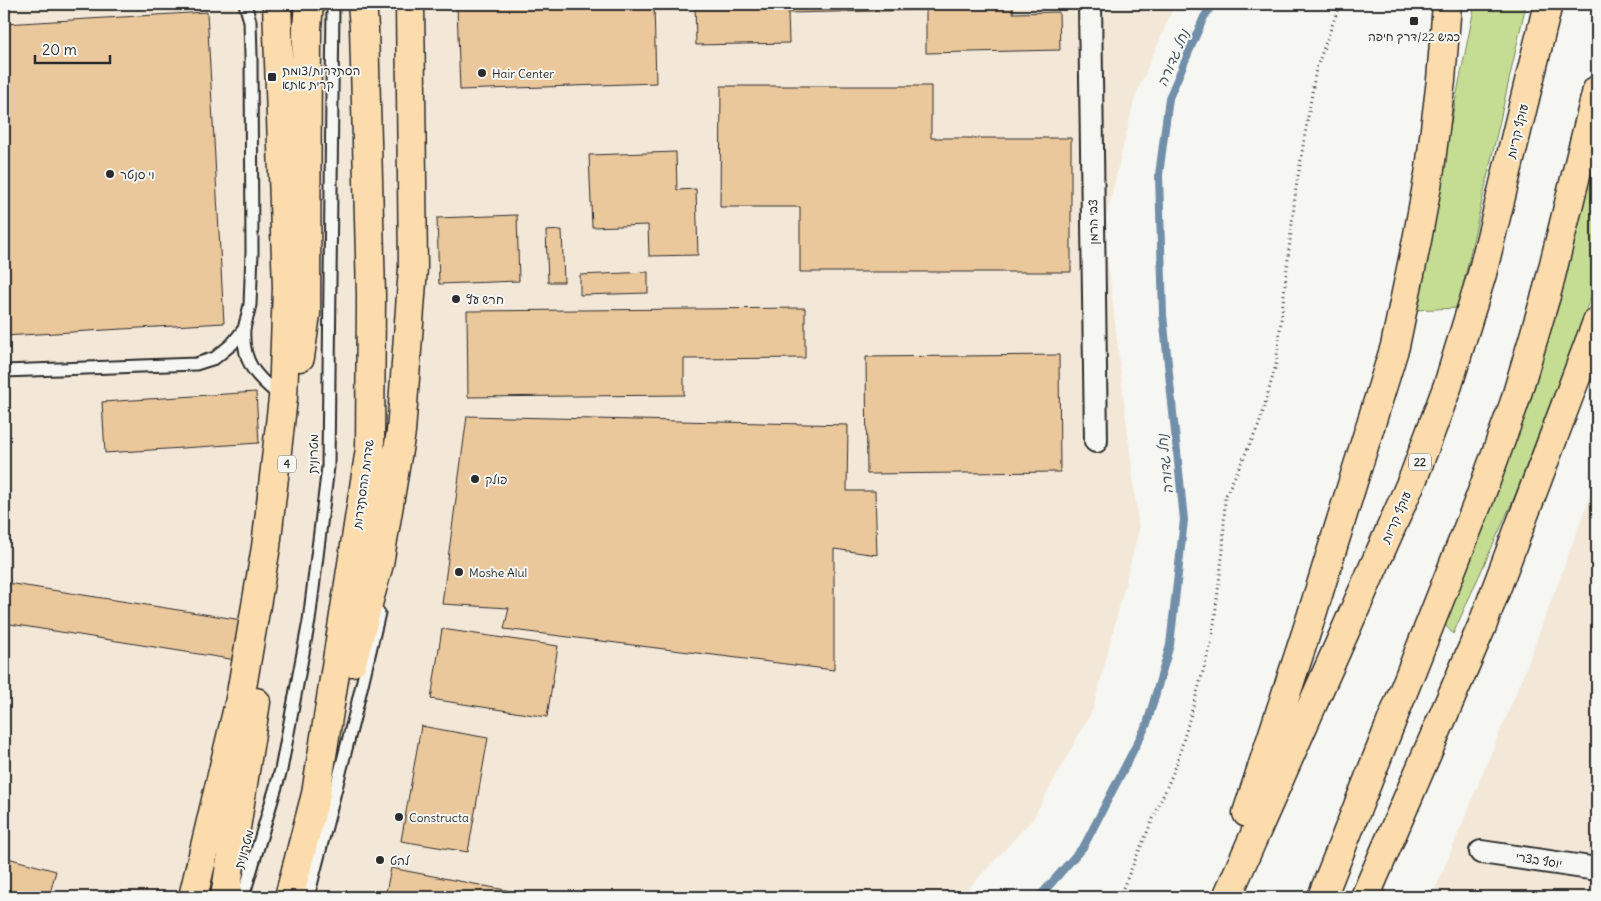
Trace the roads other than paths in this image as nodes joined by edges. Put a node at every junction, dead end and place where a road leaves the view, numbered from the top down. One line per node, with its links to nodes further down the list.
1 (245, 4): 13 (lane)
2 (333, 4): 24 (lane, מטרונית)
3 (410, 4): 10 (highway)
4 (1090, 4): 16 (street, צבי הרמן)
5 (1447, 4): 27 (highway)
6 (1548, 4): 28 (highway, עוקף קריות / 22)
7 (276, 6): 15 (highway)
8 (308, 16): 23 (highway, 4)
9 (363, 16): 19 (highway, שדרות ההסתדרות)
10 (411, 66): 17 (lane); 19 (highway)
11 (1597, 90): 29 (highway)
12 (1597, 322): 30 (highway)
13 (244, 329): 14 (lane); 15 (lane)
14 (4, 371)
15 (283, 398): 22 (highway)
16 (1096, 441)
17 (394, 543)
18 (382, 600): 26 (lane)
19 (316, 794): 25 (highway, שדרות ההסתדרות)
20 (1481, 852): 21 (street, יוסף בצרי)
21 (1597, 869)
22 (193, 897)
23 (225, 897)
24 (244, 897)
25 (289, 897)
26 (308, 897)
27 (1219, 897)
28 (1227, 897)
29 (1322, 897)
30 (1365, 897)

